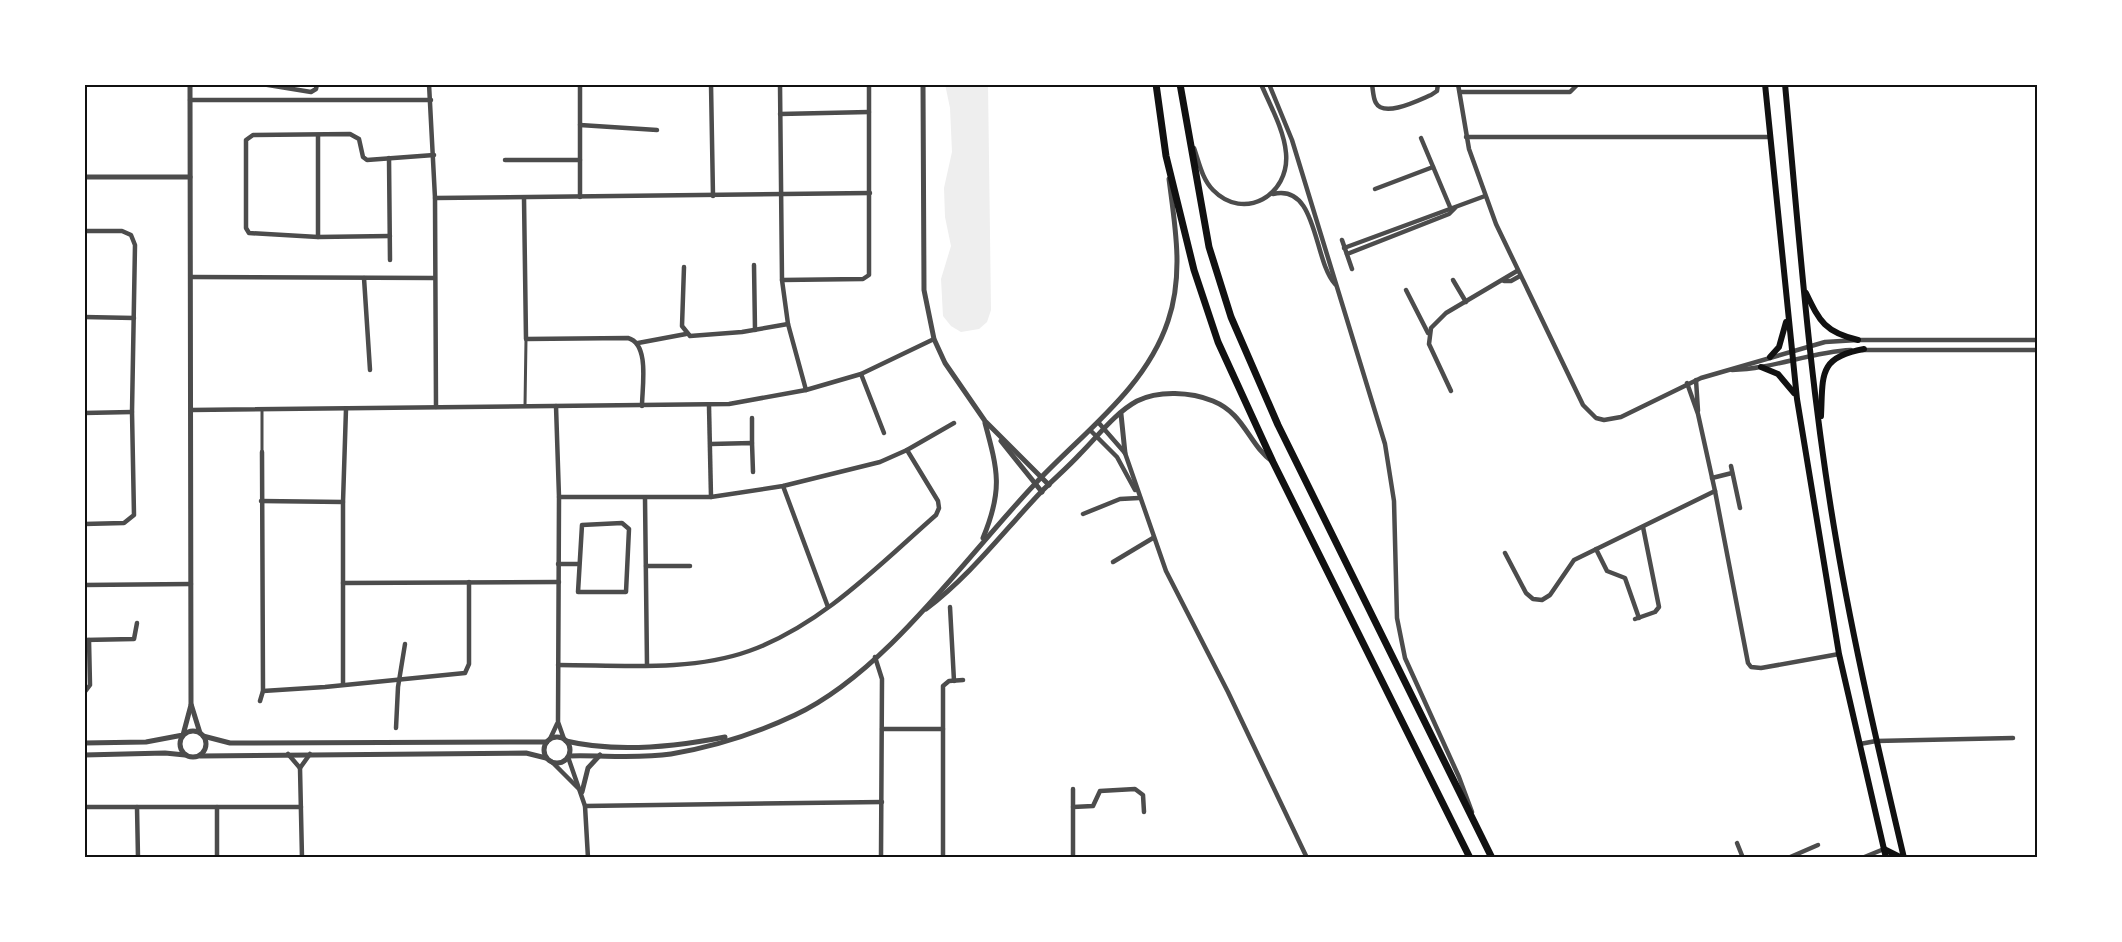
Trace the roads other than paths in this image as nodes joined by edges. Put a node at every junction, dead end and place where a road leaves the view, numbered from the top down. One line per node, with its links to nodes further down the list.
1 (190, 84): 24 (street)
2 (262, 84): 3 (street)
3 (317, 84)
4 (429, 84): 23 (street)
5 (580, 84): 28 (street)
6 (711, 84): 46 (street)
7 (780, 84): 26 (street)
8 (869, 84): 25 (street)
9 (923, 84): 86 (street)
10 (1156, 84): 35 (main road)
11 (1180, 84): 27 (main road)
12 (1261, 84): 45 (street)
13 (1269, 84): 74 (street)
14 (1372, 84): 15 (street)
15 (1438, 84)
16 (1458, 84): 21 (street)
17 (1514, 84): 22 (street)
18 (1578, 84): 22 (street)
19 (1765, 84): 32 (main road)
20 (1785, 84): 75 (main road)
21 (1460, 92): 22 (street); 31 (street)
22 (1514, 92)
23 (430, 99): 24 (street); 34 (street)
24 (190, 100): 41 (street)
25 (869, 112): 26 (street); 43 (street)
26 (780, 114): 44 (street)
27 (1185, 120): 45 (street); 219 (main road)
28 (580, 125): 29 (street); 38 (street)
29 (657, 130)
30 (318, 136): 36 (street); 58 (street); 58 (street)
31 (1466, 137): 32 (street); 47 (street)
32 (1769, 137): 78 (main road)
33 (1421, 138): 39 (street)
34 (434, 155): 36 (street); 49 (street)
35 (1166, 156): 120 (street); 133 (main road)
36 (389, 159): 57 (street)
37 (505, 160): 38 (street)
38 (580, 160): 48 (street)
39 (1433, 167): 42 (street); 51 (street)
40 (84, 177): 41 (street)
41 (190, 177): 69 (street)
42 (1375, 189)
43 (870, 193): 44 (street); 72 (street)
44 (782, 194): 46 (street); 72 (street)
45 (1272, 195): 74 (street)
46 (713, 196): 48 (street)
47 (1485, 196): 51 (street); 68 (street)
48 (580, 197): 50 (street)
49 (435, 198): 50 (street); 71 (street)
50 (524, 198): 85 (street)
51 (1452, 207): 52 (street); 53 (street)
52 (1420, 218): 53 (street); 54 (street)
53 (1423, 225): 56 (street)
54 (1397, 227): 56 (street); 59 (street)
55 (84, 231): 80 (street)
56 (1400, 234): 61 (street)
57 (390, 236): 58 (street); 64 (street)
58 (318, 237)
59 (1367, 239): 61 (street); 62 (street)
60 (1342, 240): 62 (street)
61 (1370, 246): 63 (street)
62 (1344, 248): 63 (street)
63 (1347, 254): 67 (street)
64 (390, 260)
65 (754, 265): 82 (street)
66 (684, 267): 83 (street)
67 (1352, 269)
68 (1519, 274): 77 (street); 102 (street)
69 (191, 277): 70 (street); 112 (street)
70 (364, 278): 71 (street); 98 (street)
71 (434, 278): 110 (street)
72 (782, 279): 81 (street)
73 (1453, 280): 77 (street)
74 (1337, 285): 219 (street)
75 (1804, 289): 87 (main road); 90 (main road)
76 (1406, 291): 84 (street)
77 (1466, 302): 84 (street)
78 (1788, 315): 93 (main road); 95 (main road)
79 (84, 317): 80 (street)
80 (134, 318): 114 (street)
81 (788, 324): 82 (street); 103 (street)
82 (755, 330): 83 (street)
83 (686, 334): 89 (street)
84 (1428, 334): 104 (street)
85 (526, 339): 89 (street); 106 (street)
86 (934, 339): 100 (street); 119 (street)
87 (1858, 340): 88 (street); 90 (street)
88 (2038, 340)
89 (638, 344): 108 (street)
90 (1809, 345): 93 (street); 94 (main road)
91 (1864, 350): 92 (street); 94 (street); 127 (main road)
92 (2038, 350)
93 (1792, 352): 95 (street); 96 (main road)
94 (1811, 354): 96 (street); 127 (main road)
95 (1770, 357): 99 (street)
96 (1793, 360): 97 (street); 105 (main road)
97 (1761, 367): 99 (street); 105 (main road)
98 (370, 370)
99 (1730, 370): 101 (street)
100 (861, 374): 103 (street); 124 (street)
101 (1696, 380): 102 (street); 117 (street)
102 (1687, 383): 117 (street)
103 (806, 390): 109 (street)
104 (1451, 391)
105 (1797, 399): 174 (main road)
106 (525, 406): 107 (street); 110 (street)
107 (556, 406): 108 (street); 144 (street)
108 (642, 406): 109 (street)
109 (709, 406): 129 (street)
110 (436, 407): 111 (street)
111 (346, 409): 113 (street); 149 (street)
112 (191, 410): 113 (street); 166 (street)
113 (262, 410): 131 (street)
114 (132, 412): 115 (street); 152 (street)
115 (84, 413)
116 (1121, 414): 122 (street); 132 (street); 133 (street)
117 (1698, 414): 138 (street)
118 (752, 418): 128 (street)
119 (985, 421): 125 (street); 155 (street)
120 (1098, 422): 122 (street); 123 (street)
121 (954, 423): 130 (street)
122 (1105, 429): 126 (street); 132 (street)
123 (1090, 430): 126 (street); 137 (street)
124 (884, 433)
125 (999, 437): 137 (street); 139 (street)
126 (1097, 437): 140 (street); 146 (street)
127 (1821, 437): 196 (main road)
128 (752, 443): 129 (street); 135 (street)
129 (711, 444): 145 (street)
130 (907, 450): 141 (street); 168 (street)
131 (262, 452): 148 (street)
132 (1125, 453): 146 (street)
133 (1273, 462): 231 (main road)
134 (1731, 466): 136 (street)
135 (753, 472)
136 (1732, 474): 138 (street); 150 (street)
137 (1041, 478): 139 (street); 140 (street)
138 (1712, 478): 142 (street)
139 (1035, 484): 143 (street); 155 (street)
140 (1049, 485): 143 (street)
141 (783, 486): 145 (street); 168 (street)
142 (1715, 490): 153 (street); 174 (street)
143 (1042, 492): 170 (street)
144 (559, 497): 147 (street); 159 (street)
145 (711, 497): 147 (street)
146 (1138, 497): 151 (street); 154 (street)
147 (645, 498): 161 (street)
148 (261, 501): 149 (street); 182 (street)
149 (343, 502): 165 (street)
150 (1740, 508)
151 (1083, 514)
152 (84, 524)
153 (1643, 527): 156 (street); 156 (street)
154 (1152, 538): 158 (street); 230 (street)
155 (982, 542): 170 (street)
156 (1596, 549): 157 (street)
157 (1505, 553)
158 (1113, 562)
159 (558, 564): 160 (street); 164 (street)
160 (578, 564): 160 (street)
161 (646, 566): 162 (street); 177 (street)
162 (690, 566)
163 (469, 582): 164 (street); 165 (street); 178 (street)
164 (559, 582): 176 (street)
165 (343, 583): 181 (street)
166 (191, 584): 167 (street); 185 (street)
167 (84, 585)
168 (828, 607): 177 (street)
169 (950, 607): 180 (street)
170 (915, 617): 175 (street)
171 (136, 623): 172 (street)
172 (86, 640): 183 (street)
173 (405, 644): 178 (street)
174 (1839, 654): 198 (main road)
175 (875, 657): 188 (street); 190 (street)
176 (558, 665): 177 (street); 186 (street)
177 (647, 665)
178 (400, 679): 181 (street); 187 (street)
179 (963, 680): 180 (street)
180 (954, 681): 189 (street)
181 (343, 684): 182 (street)
182 (263, 691): 184 (street)
183 (84, 693)
184 (260, 701)
185 (191, 704): 191 (street); 192 (street)
186 (558, 722): 194 (street); 195 (street)
187 (396, 728)
188 (882, 729): 189 (street); 211 (street)
189 (943, 729): 228 (street)
190 (750, 733): 194 (street); 202 (street)
191 (183, 735): 192 (street); 197 (street); 201 (street)
192 (202, 735): 195 (street); 204 (street)
193 (2013, 738): 196 (street)
194 (565, 740): 195 (street); 205 (street)
195 (549, 741): 206 (street)
196 (1876, 741): 198 (street); 237 (main road)
197 (84, 743)
198 (1860, 744): 222 (main road)
199 (288, 754): 200 (street); 204 (street); 208 (street)
200 (310, 754): 206 (street); 208 (street)
201 (185, 755): 203 (street); 204 (street)
202 (600, 755): 205 (street); 210 (street)
203 (84, 756)
204 (200, 756)
205 (568, 757): 207 (street); 210 (street)
206 (546, 758): 207 (street)
207 (552, 762): 210 (street)
208 (300, 768): 216 (street)
209 (1073, 789): 217 (street)
210 (582, 792): 212 (street)
211 (882, 802): 212 (street); 227 (street)
212 (585, 806): 226 (street)
213 (84, 807): 214 (street)
214 (137, 807): 215 (street); 223 (street)
215 (217, 807): 216 (street); 224 (street)
216 (301, 807): 225 (street)
217 (1073, 807): 218 (street); 229 (street)
218 (1144, 812)
219 (1473, 817): 232 (main road)
220 (1737, 843): 233 (street)
221 (1818, 845): 234 (street)
222 (1884, 849): 235 (street); 236 (main road); 237 (main road)
223 (138, 858)
224 (217, 858)
225 (302, 858)
226 (588, 858)
227 (881, 858)
228 (944, 858)
229 (1073, 858)
230 (1307, 858)
231 (1470, 858)
232 (1492, 858)
233 (1743, 858)
234 (1788, 858)
235 (1862, 858)
236 (1886, 858)
237 (1903, 858)

